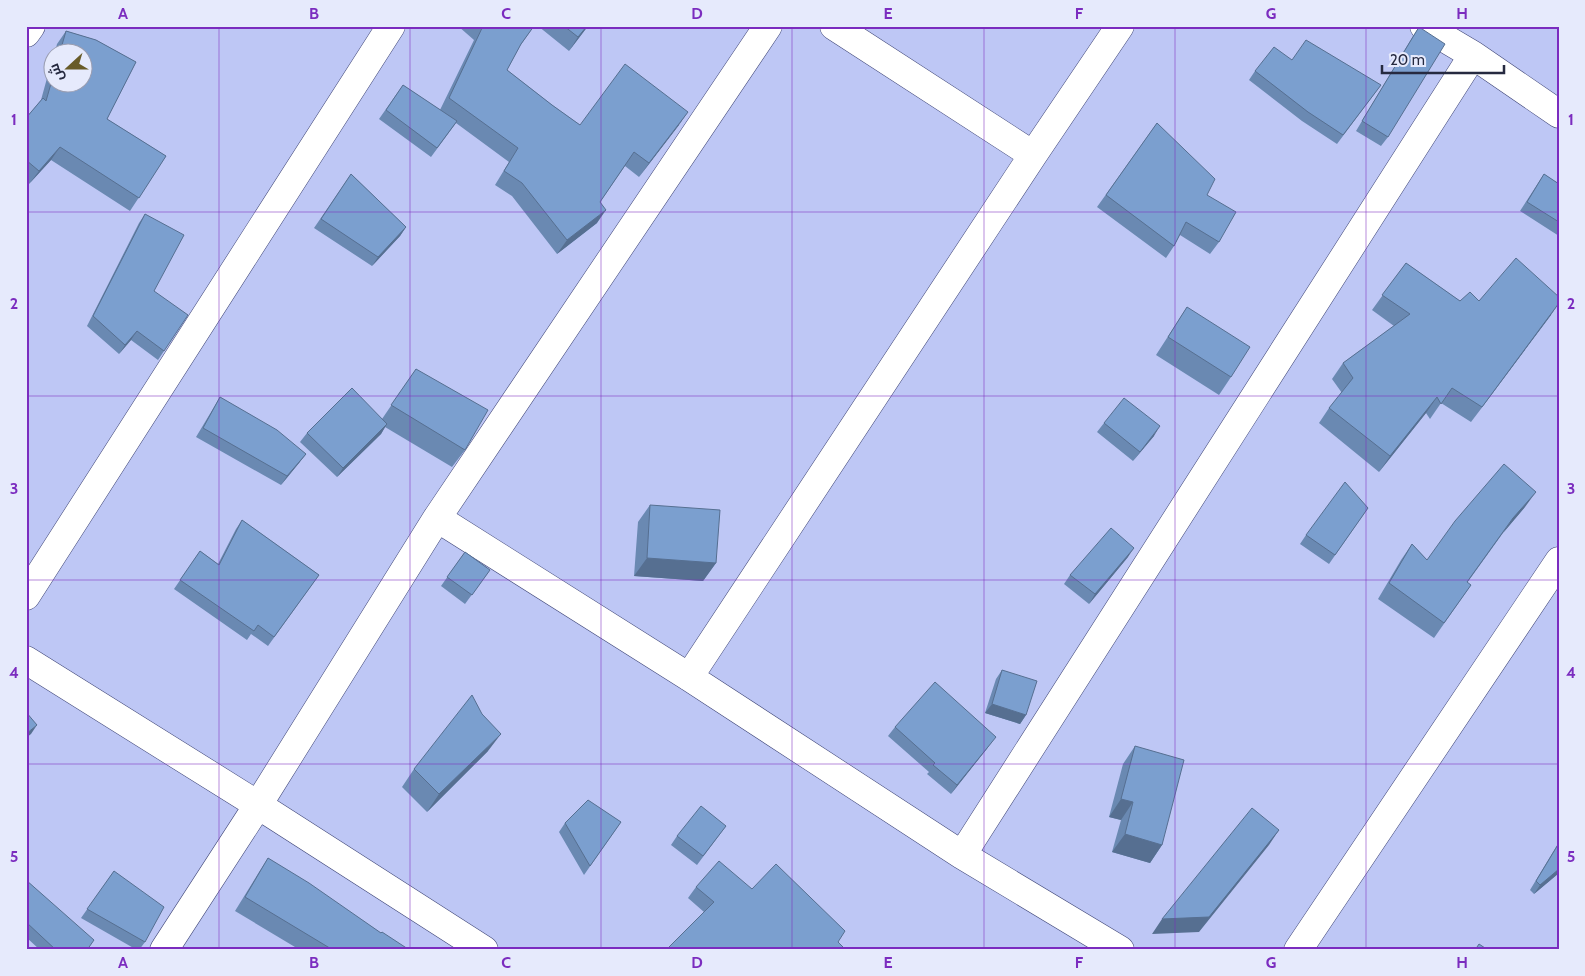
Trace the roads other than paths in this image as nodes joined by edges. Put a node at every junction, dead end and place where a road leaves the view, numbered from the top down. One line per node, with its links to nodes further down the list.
1 (31, 26): 7 (street)
2 (391, 26): 13 (street)
3 (768, 26): 11 (street)
4 (834, 26): 10 (street)
5 (1120, 26): 10 (street)
6 (1424, 26): 8 (street)
7 (26, 33)
8 (1473, 55): 9 (street); 17 (street)
9 (1559, 114)
10 (1033, 155): 15 (street)
11 (436, 518): 15 (street); 16 (street)
12 (1559, 561): 21 (street)
13 (26, 596)
14 (26, 660): 16 (street)
15 (688, 677): 17 (street)
16 (258, 805): 18 (street); 19 (street)
17 (962, 855): 20 (street)
18 (164, 950)
19 (484, 950)
20 (1120, 950)
21 (1298, 950)

